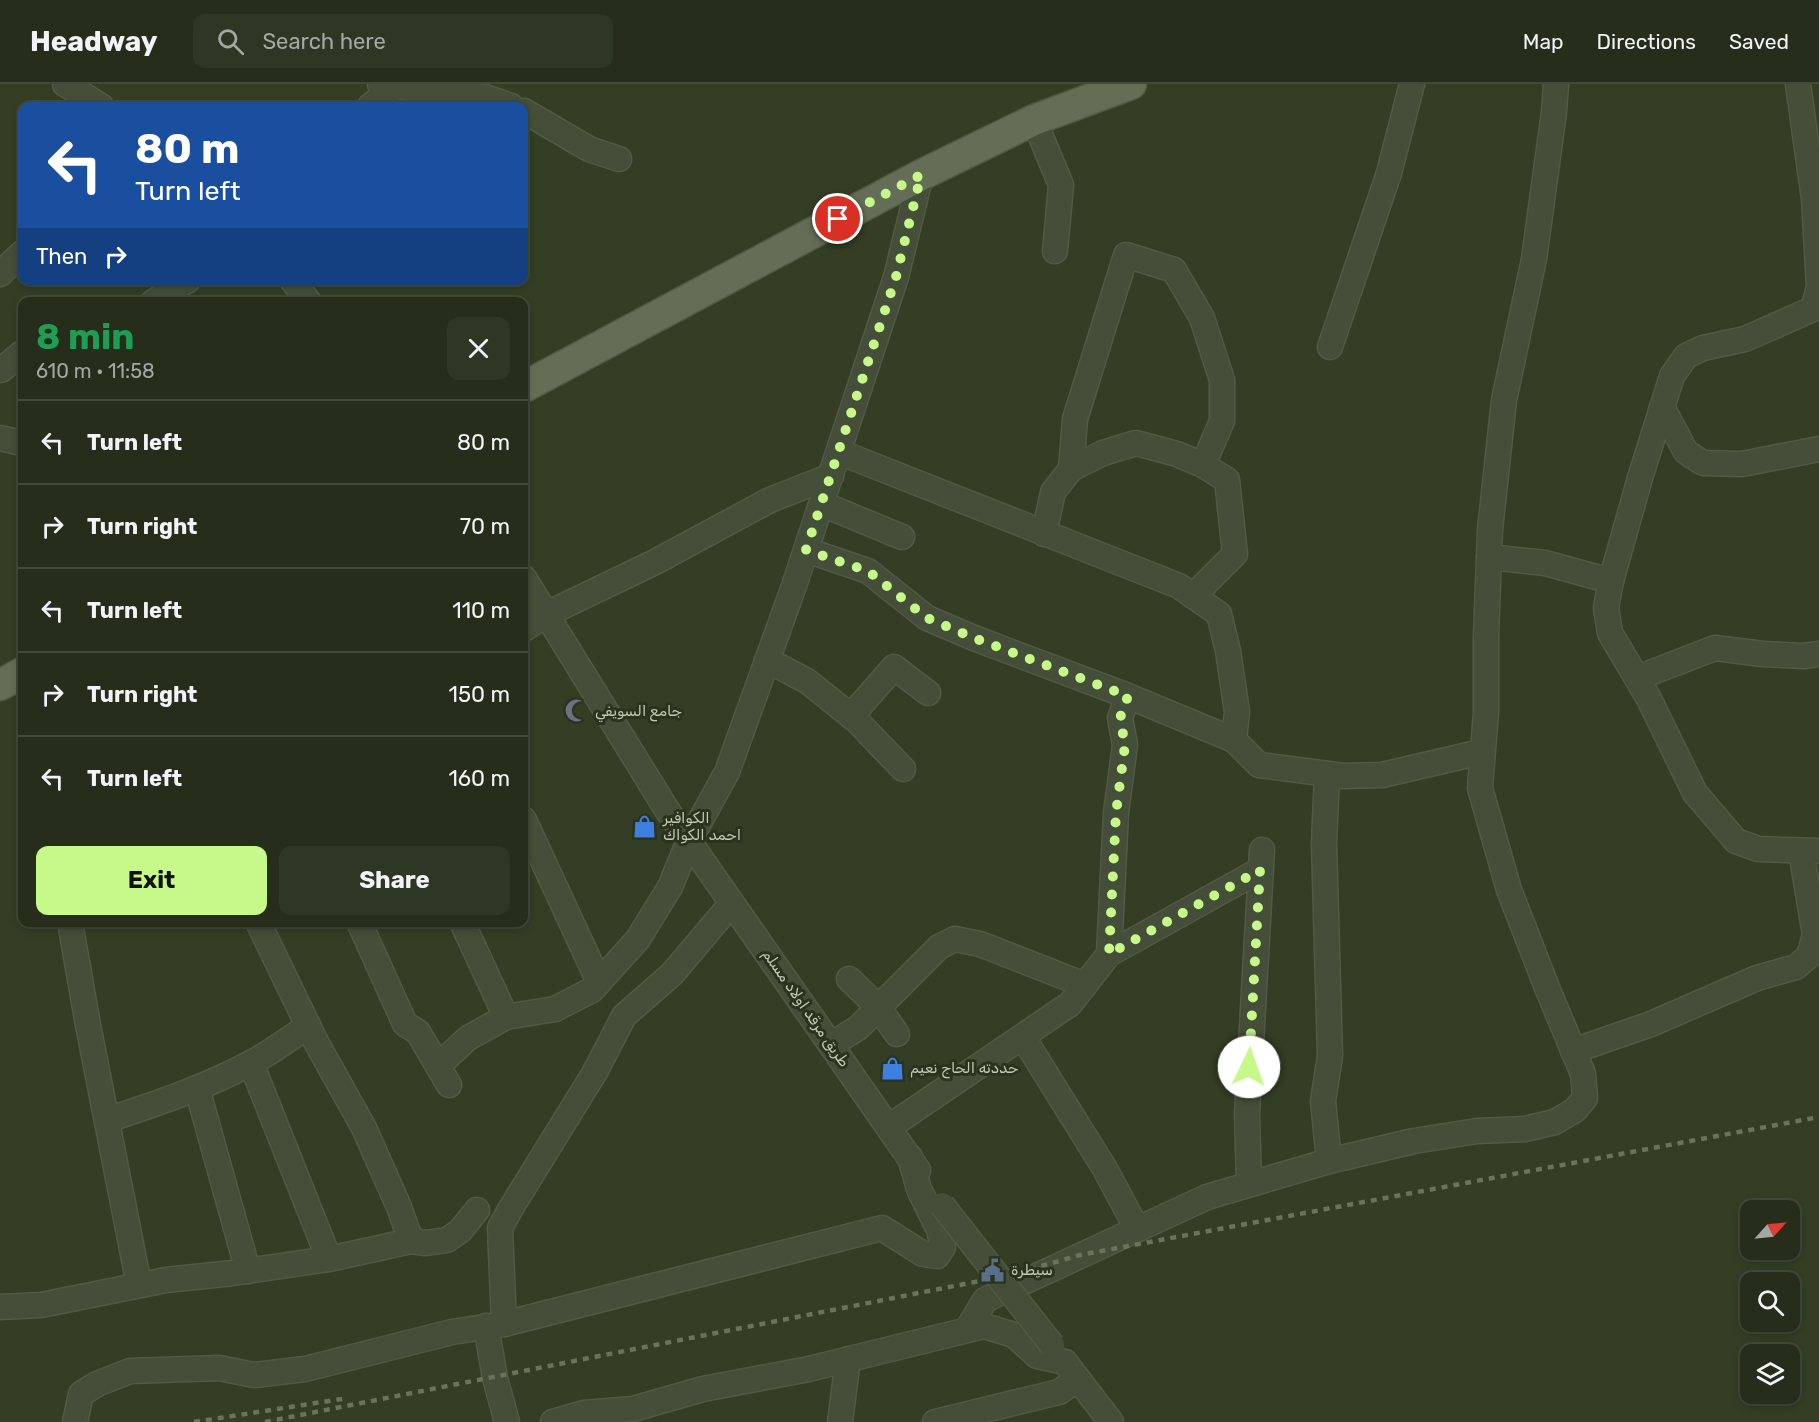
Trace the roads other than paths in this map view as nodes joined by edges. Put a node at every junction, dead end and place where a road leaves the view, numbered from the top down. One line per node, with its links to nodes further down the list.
1 (65, 84): 7 (street)
2 (1131, 84): 11 (main road)
3 (1412, 84): 23 (street)
4 (1556, 84): 39 (street)
5 (1798, 84): 12 (street)
6 (388, 85): 8 (street); 9 (street)
7 (94, 102)
8 (373, 102)
9 (499, 102)
10 (528, 113): 13 (street)
11 (1034, 120): 14 (main road); 15 (street)
12 (1813, 149): 22 (street)
13 (619, 159)
14 (921, 175): 26 (main road); 31 (street)
15 (1055, 251)
16 (18, 257): 17 (street)
17 (0, 274)
18 (176, 285): 20 (street)
19 (296, 285): 21 (street)
20 (157, 292)
21 (305, 297)
22 (1816, 309): 27 (street)
23 (1330, 347)
24 (18, 356): 25 (street)
25 (0, 368)
26 (528, 385)
27 (1662, 407): 30 (street); 40 (street)
28 (0, 438): 29 (street)
29 (18, 442)
30 (1819, 449)
31 (839, 452): 34 (street); 36 (street)
32 (1203, 465): 33 (street); 33 (street); 42 (street)
33 (1071, 469): 36 (street)
34 (831, 476): 35 (street); 43 (street)
35 (822, 504): 37 (street); 38 (street)
36 (1044, 534): 42 (street)
37 (902, 537)
38 (806, 550): 46 (street); 51 (street)
39 (1489, 557): 40 (street); 54 (street)
40 (1611, 581): 48 (street)
41 (528, 584): 43 (street, طريق مرقد اولاد مسلم)
42 (1193, 596): 53 (street)
43 (547, 615): 44 (street); 58 (street, طريق مرقد اولاد مسلم)
44 (528, 627)
45 (1819, 654): 48 (street)
46 (767, 660): 52 (street); 58 (street)
47 (18, 675): 49 (main road)
48 (1636, 678): 59 (street)
49 (0, 686)
50 (928, 693): 52 (street)
51 (1128, 696): 53 (street); 65 (street)
52 (851, 716): 55 (street)
53 (1234, 740): 56 (street)
54 (1481, 752): 56 (street); 75 (street)
55 (903, 769)
56 (1327, 774): 81 (street)
57 (528, 829): 67 (street)
58 (689, 841): 60 (street, طريق مرقد اولاد مسلم); 67 (street)
59 (1810, 851): 75 (street)
60 (732, 903): 74 (street, طريق مرقد اولاد مسلم); 90 (street)
61 (71, 927): 78 (street)
62 (260, 927): 71 (street)
63 (361, 927): 70 (street)
64 (464, 927): 70 (street)
65 (1109, 954): 68 (street); 82 (street)
66 (849, 979): 69 (street)
67 (599, 982): 70 (street)
68 (1085, 985): 69 (street); 73 (street)
69 (878, 1007): 72 (street); 74 (street)
70 (506, 1017)
71 (308, 1026): 76 (street); 85 (street)
72 (897, 1034)
73 (1023, 1036): 79 (street); 84 (street)
74 (832, 1044): 79 (street, طريق مرقد اولاد مسلم)
75 (1573, 1051): 81 (street)
76 (251, 1063): 77 (street); 86 (street)
77 (197, 1088): 78 (street); 87 (street)
78 (107, 1120): 88 (street)
79 (890, 1127): 80 (street, طريق مرقد اولاد مسلم)
80 (910, 1157): 90 (street); 93 (street, طريق مرقد اولاد مسلم, bridge)
81 (1329, 1161): 82 (street)
82 (1249, 1184): 84 (street)
83 (477, 1210): 85 (street)
84 (1137, 1229): 91 (street)
85 (411, 1241): 86 (street)
86 (329, 1259): 87 (street)
87 (248, 1271): 88 (street)
88 (139, 1285): 89 (street)
89 (0, 1307)
90 (495, 1325): 95 (street); 96 (street)
91 (968, 1330): 92 (street); 93 (street)
92 (848, 1359): 97 (street); 98 (street)
93 (1065, 1362): 94 (street, طريق مرقد اولاد مسلم); 99 (street)
94 (1109, 1421)
95 (75, 1422)
96 (507, 1422)
97 (553, 1422)
98 (840, 1422)
99 (934, 1422)

